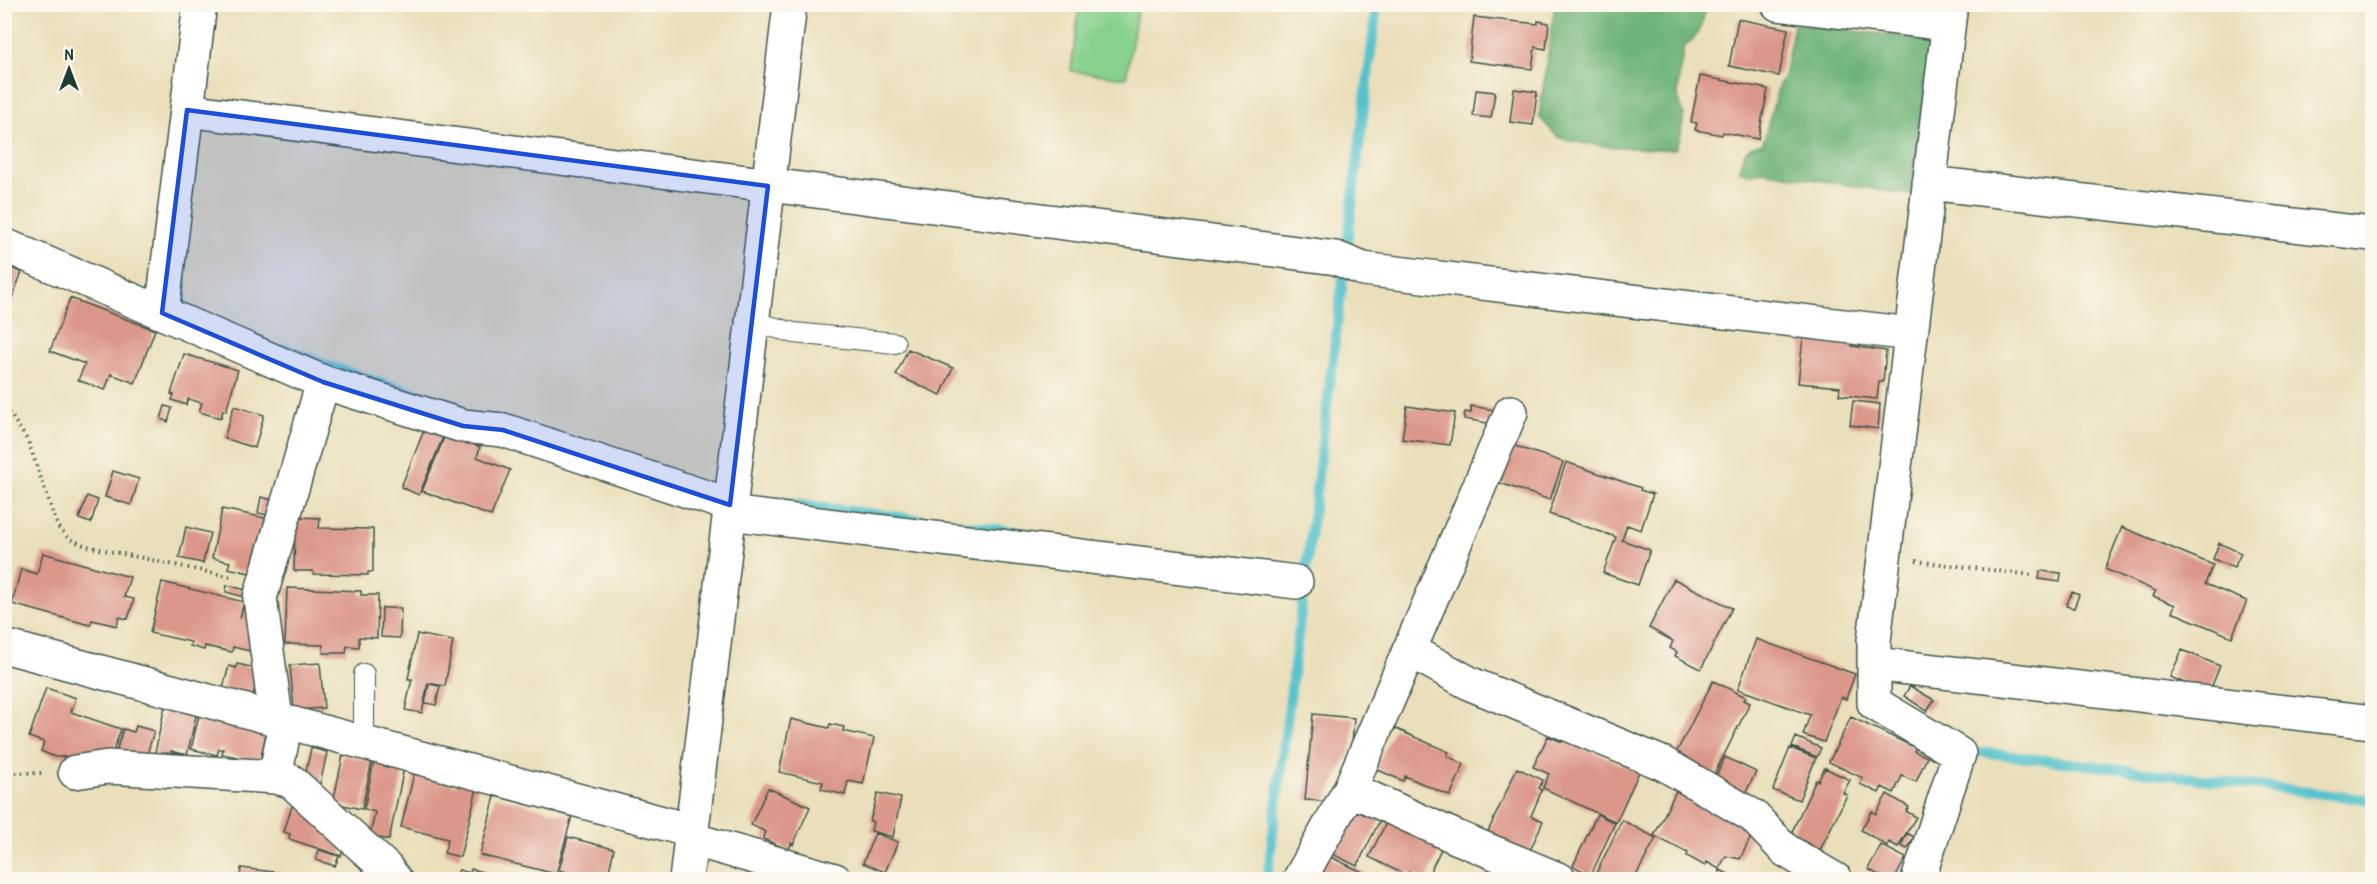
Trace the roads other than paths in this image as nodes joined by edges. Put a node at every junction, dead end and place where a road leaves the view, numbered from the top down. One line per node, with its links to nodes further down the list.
1 (200, 4): 5 (street)
2 (790, 4): 7 (street)
3 (1778, 4): 4 (street)
4 (1949, 14): 6 (street)
5 (187, 110): 7 (street); 10 (street)
6 (1929, 183): 8 (street); 12 (street)
7 (768, 186): 11 (street); 12 (street)
8 (2373, 234)
9 (4, 246): 10 (street)
10 (162, 313): 14 (street)
11 (752, 321): 13 (lane); 16 (street)
12 (1911, 334): 20 (street)
13 (895, 343)
14 (323, 382): 16 (street); 22 (street)
15 (1511, 412): 19 (street)
16 (730, 509): 17 (street); 28 (street)
17 (1296, 582)
18 (4, 646): 22 (street)
19 (1410, 650): 27 (street); 34 (street)
20 (1874, 664): 23 (street); 35 (street)
21 (364, 674): 24 (lane)
22 (281, 721): 24 (street); 26 (street)
23 (2373, 723)
24 (364, 743): 28 (street)
25 (75, 772): 26 (street)
26 (275, 777): 29 (street)
27 (1350, 789): 32 (street); 33 (street)
28 (691, 835): 30 (street); 31 (street)
29 (395, 879)
30 (686, 879)
31 (835, 879)
32 (1299, 879)
33 (1560, 879)
34 (1836, 879)
35 (1918, 879)

